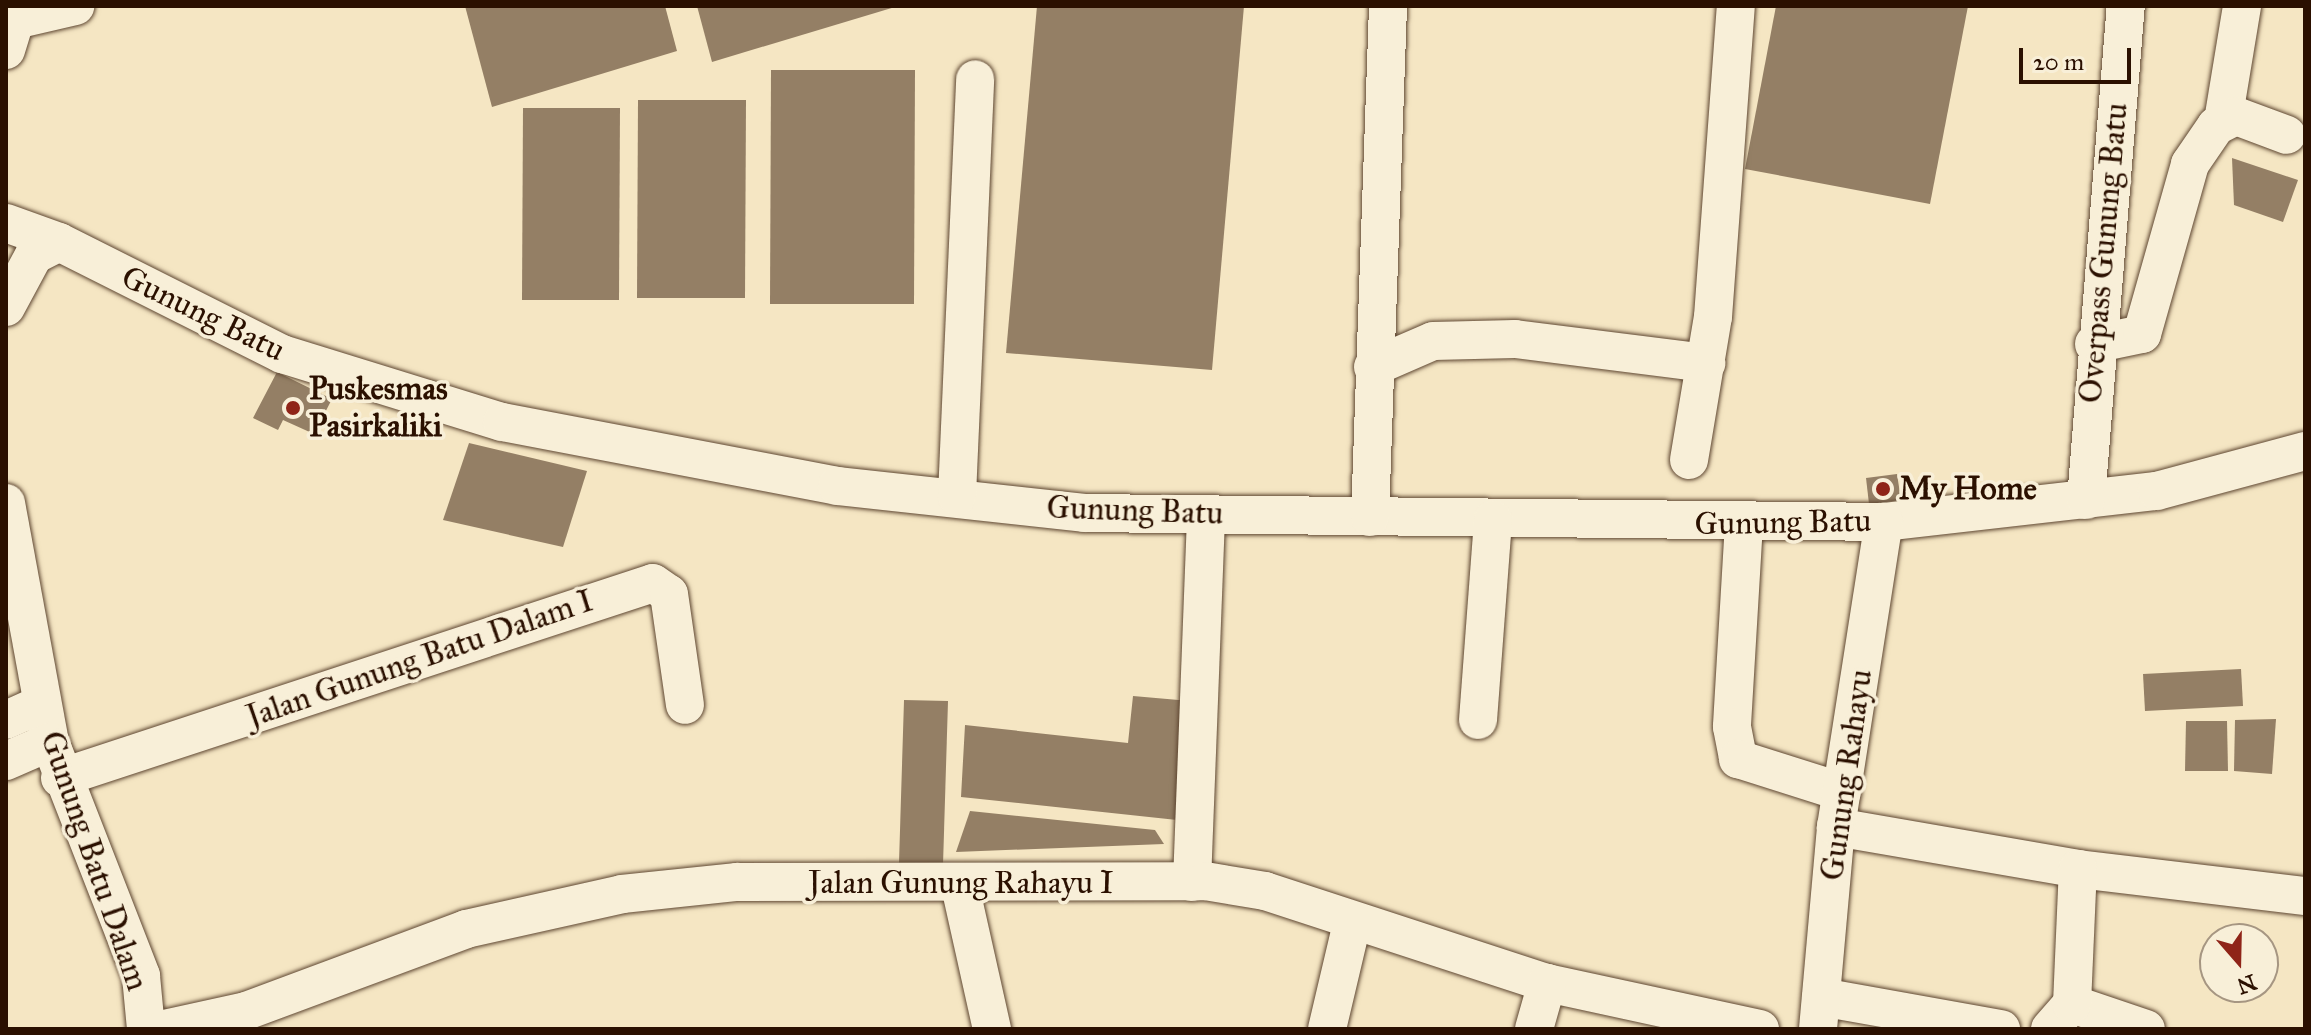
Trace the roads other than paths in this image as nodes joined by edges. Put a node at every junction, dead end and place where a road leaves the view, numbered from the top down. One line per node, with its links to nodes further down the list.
1 (75, 6): 6 (street)
2 (1388, 6): 15 (street)
3 (1736, 6): 14 (street)
4 (2126, 6): 13 (street, Overpass Gunung Batu)
5 (2242, 6): 8 (street)
6 (6, 50)
7 (975, 79): 18 (street)
8 (2223, 121): 9 (street); 13 (street)
9 (2287, 135)
10 (6, 223): 11 (street, Gunung Batu)
11 (59, 242): 12 (street); 18 (street, Gunung Batu)
12 (6, 307)
13 (2094, 344): 19 (street, Overpass Gunung Batu)
14 (1706, 363): 15 (street); 17 (street)
15 (1373, 367): 22 (street)
16 (2305, 451): 19 (street, Gunung Batu)
17 (1689, 460)
18 (957, 496): 21 (street, Gunung Batu)
19 (2086, 500): 24 (street, Gunung Batu)
20 (6, 503): 26 (street, Gunung Batu Dalam)
21 (1206, 515): 22 (street, Gunung Batu); 35 (street)
22 (1370, 517): 23 (street, Gunung Batu)
23 (1493, 520): 25 (street, Gunung Batu); 29 (street)
24 (1884, 522): 25 (street, Gunung Batu); 33 (street, Gunung Rahayu)
25 (1744, 523): 33 (street)
26 (42, 704): 28 (street); 30 (street, Gunung Batu Dalam)
27 (685, 705): 32 (street, Jalan Gunung Batu Dalam I)
28 (6, 720)
29 (1478, 720)
30 (50, 742): 31 (street); 32 (street, Gunung Batu Dalam)
31 (6, 761)
32 (60, 778): 43 (street, Gunung Batu Dalam)
33 (1839, 810): 34 (street); 40 (street, Gunung Rahayu)
34 (2078, 869): 37 (street); 41 (street)
35 (1192, 882): 36 (street, Jalan Gunung Rahayu I); 38 (street, Jalan Gunung Rahayu I)
36 (960, 886): 42 (street, Jalan Gunung Rahayu I); 45 (street)
37 (2305, 896)
38 (1352, 923): 39 (street, Jalan Gunung Rahayu I); 46 (street)
39 (1547, 983): 47 (street); 48 (street, Jalan Gunung Rahayu I)
40 (1819, 1013): 49 (street)
41 (2061, 1017): 50 (street)
42 (235, 1021): 44 (street, Jalan Gunung Rahayu I)
43 (146, 1029)
44 (164, 1029)
45 (992, 1029)
46 (1327, 1029)
47 (1534, 1029)
48 (1760, 1029)
49 (2001, 1029)
50 (2146, 1029)

